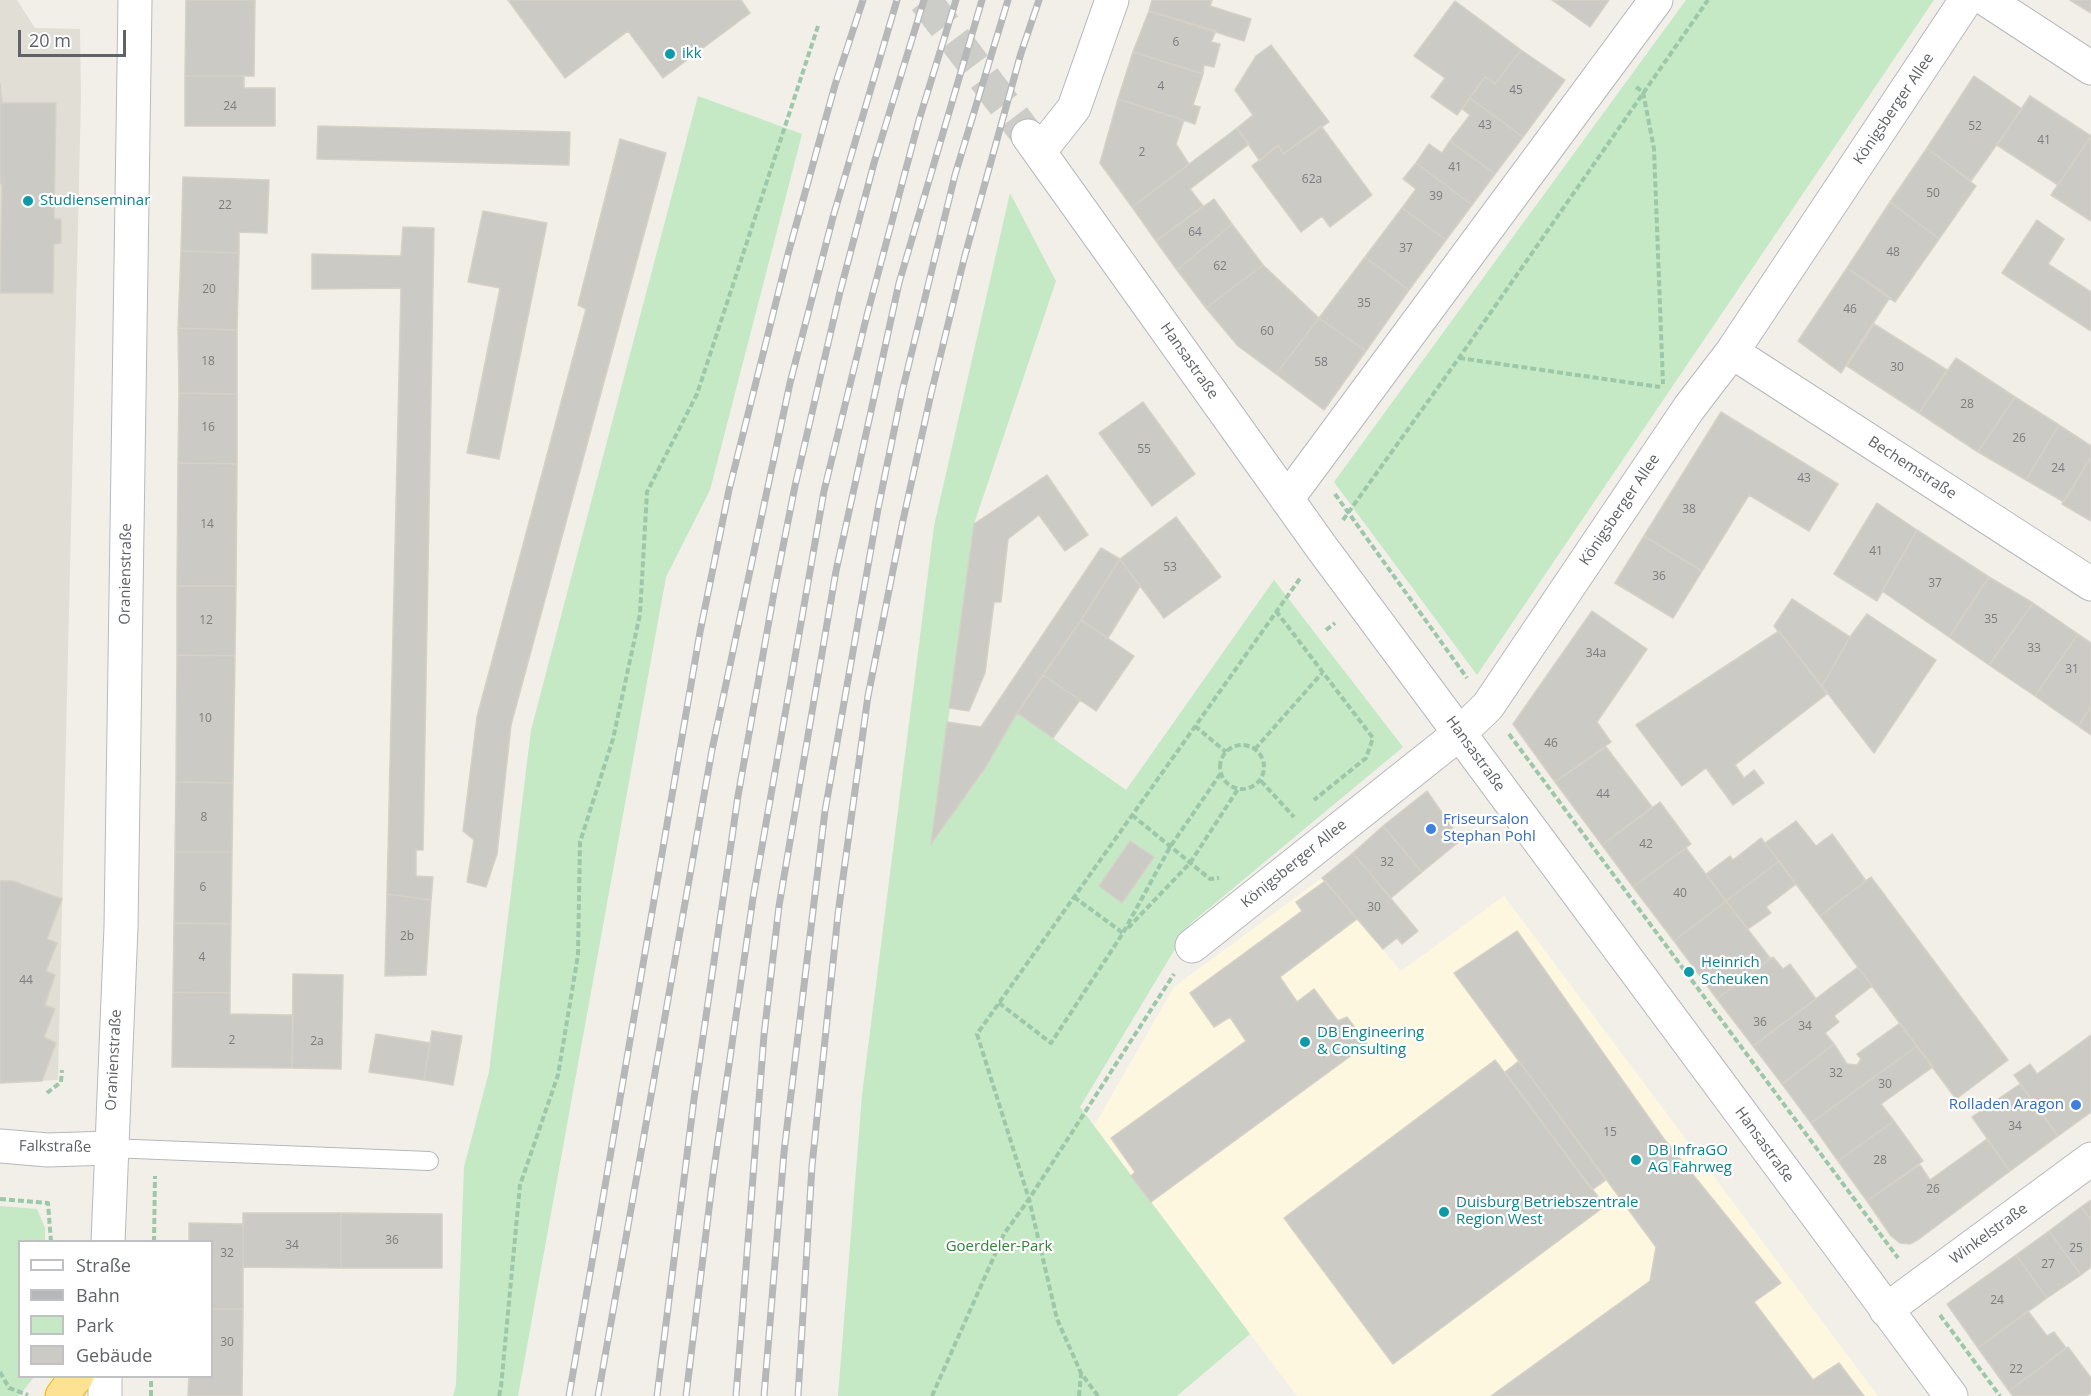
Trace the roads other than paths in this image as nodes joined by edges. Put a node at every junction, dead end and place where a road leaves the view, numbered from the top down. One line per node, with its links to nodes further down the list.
1 (135, 0): 13 (street, Oranienstraße)
2 (1112, 0): 8 (street, Hansastraße)
3 (1656, 0): 8 (street)
4 (1966, 0): 7 (street, Königsberger Allee)
5 (1987, 0): 6 (street)
6 (2091, 68)
7 (1732, 352): 9 (street, Bechemstraße); 10 (street, Königsberger Allee)
8 (1287, 499): 10 (street, Hansastraße)
9 (2091, 584)
10 (1460, 733): 11 (street, Königsberger Allee); 17 (street, Hansastraße)
11 (1192, 946)
12 (0, 1146): 13 (street, Falkstraße)
13 (110, 1148): 15 (lane); 16 (street, Oranienstraße)
14 (2091, 1159): 17 (street, Winkelstraße)
15 (429, 1161)
16 (108, 1240)
17 (1886, 1310): 22 (street, Hansastraße)
18 (77, 1378): 20 (highway)
19 (105, 1378): 21 (street)
20 (62, 1396)
21 (105, 1396)
22 (1951, 1396)

